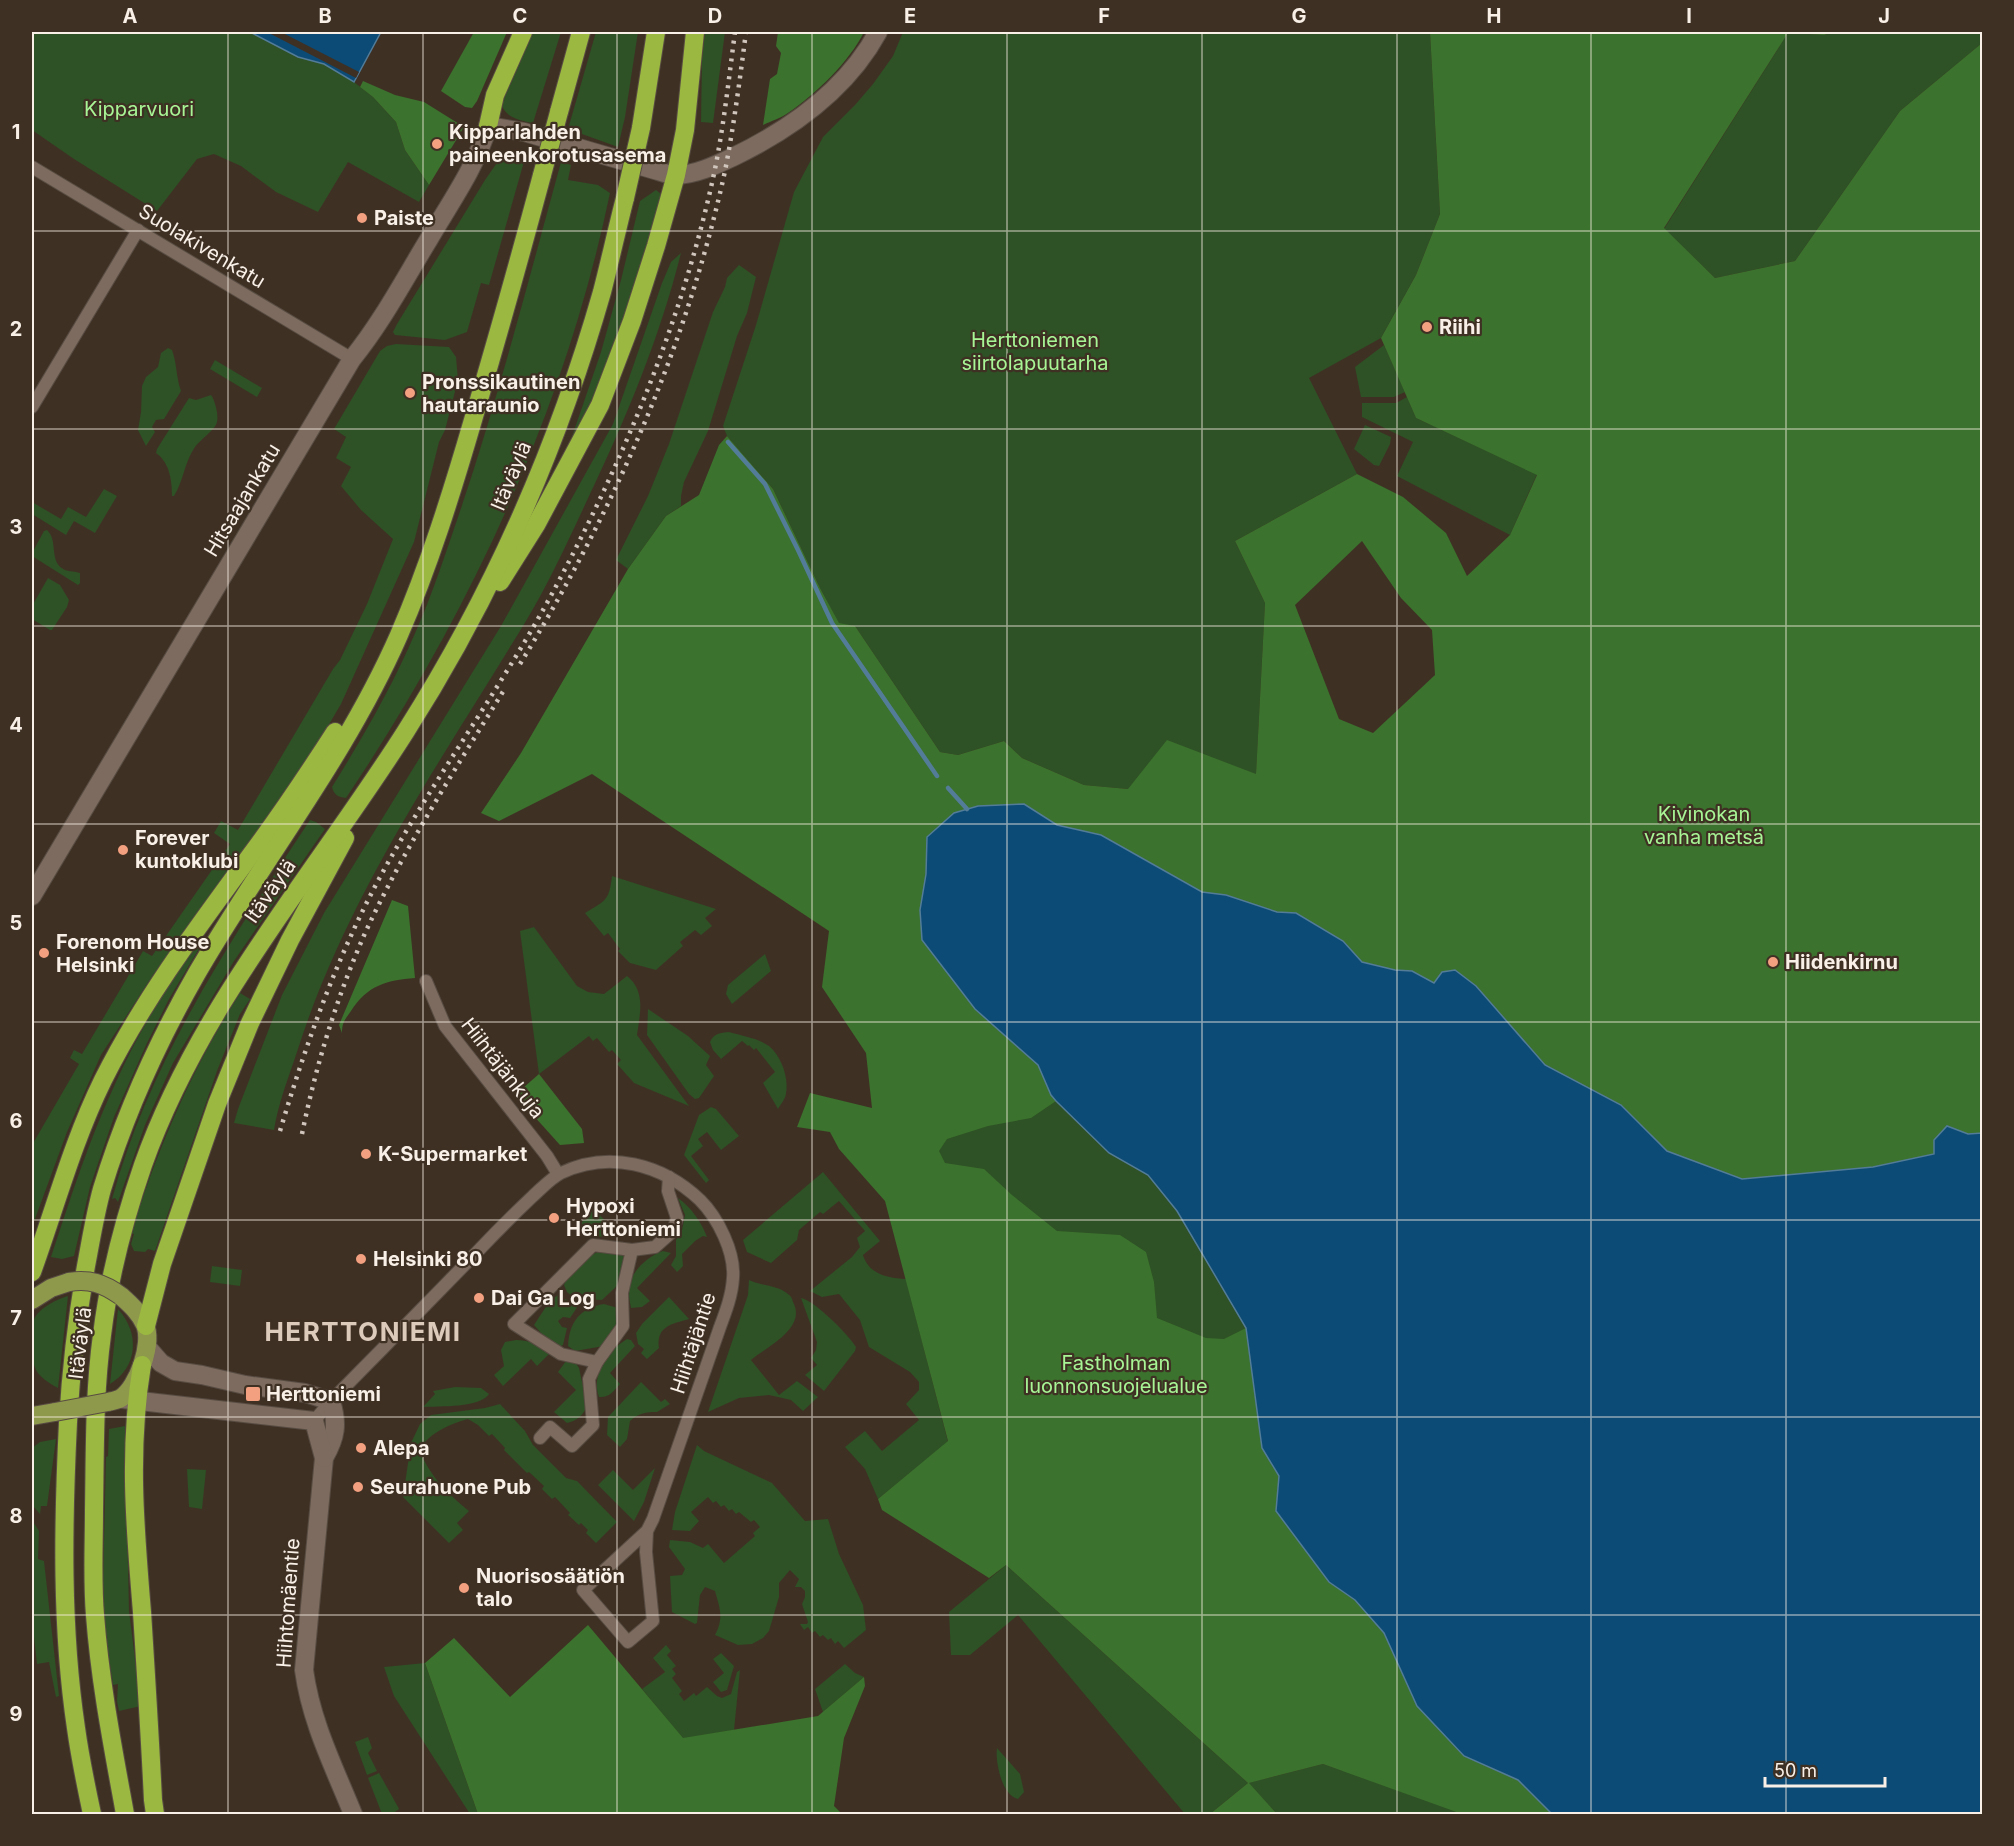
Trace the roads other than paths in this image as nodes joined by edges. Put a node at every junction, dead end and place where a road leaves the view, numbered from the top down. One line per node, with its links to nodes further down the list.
1 (523, 32): 6 (highway)
2 (581, 32): 12 (highway, Itäväylä, bridge)
3 (656, 32): 13 (highway, Itäväylä, bridge)
4 (695, 32): 8 (highway)
5 (878, 32): 8 (street)
6 (488, 126): 8 (street); 10 (street, Hitsaajankatu)
7 (32, 167): 9 (street, Suolakivenkatu)
8 (676, 175): 13 (highway)
9 (138, 230): 10 (street, Suolakivenkatu); 11 (street)
10 (352, 359): 15 (street, Hitsaajankatu)
11 (32, 407)
12 (399, 636): 20 (highway); 33 (highway, Itäväylä)
13 (444, 669): 14 (highway, Itäväylä)
14 (372, 783): 22 (highway); 34 (highway, Itäväylä)
15 (32, 896)
16 (426, 981): 17 (street, Hiihtäjänkuja)
17 (558, 1174): 18 (street, Hiihtäjäntie); 27 (street, Hiihtäjäntie)
18 (669, 1177): 19 (street); 32 (street, Hiihtäjäntie)
19 (632, 1250): 24 (street); 24 (street)
20 (32, 1272)
21 (32, 1300): 22 (main road, bridge)
22 (146, 1326): 23 (main road)
23 (147, 1347): 25 (main road); 27 (street)
24 (597, 1362): 30 (street)
25 (142, 1365): 26 (highway)
26 (122, 1401): 28 (main road, bridge); 29 (street); 35 (highway)
27 (331, 1401): 29 (street, Hiihtäjäntie); 31 (street, Hiihtomäentie)
28 (39, 1413)
29 (314, 1421): 31 (street, Hiihtomäentie)
30 (540, 1438)
31 (324, 1458): 36 (street, Hiihtomäentie)
32 (646, 1532): 32 (street, Hiihtäjäntie)
33 (92, 1815)
34 (125, 1815)
35 (155, 1815)
36 (353, 1815)

